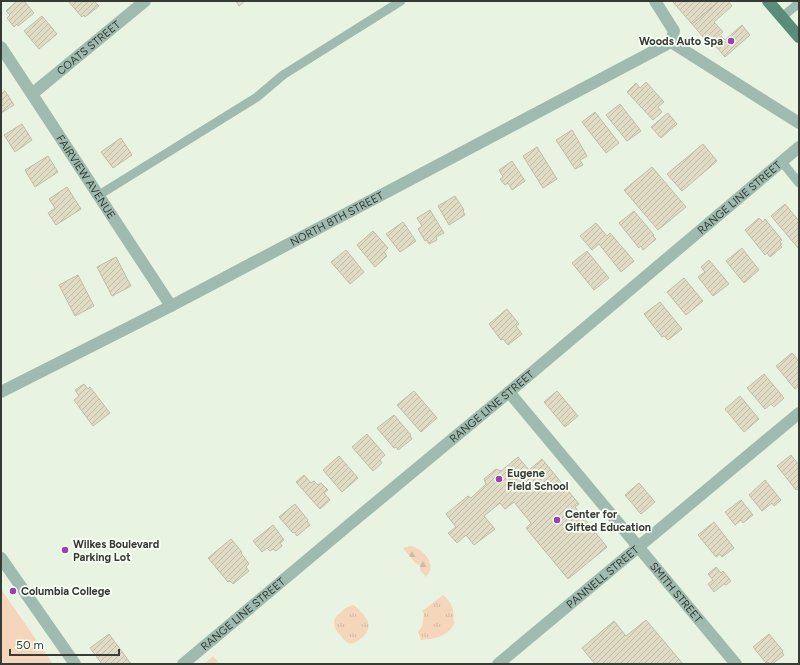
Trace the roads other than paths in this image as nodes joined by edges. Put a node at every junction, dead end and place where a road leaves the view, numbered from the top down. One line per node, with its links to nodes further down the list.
1 (145, 1): 10 (street, COATS STREET)
2 (401, 1): 15 (lane)
3 (655, 1): 8 (street)
4 (768, 1): 6 (main road)
5 (799, 2): 6 (lane)
6 (782, 17): 7 (main road)
7 (799, 37)
8 (671, 42): 11 (street); 16 (street, NORTH 8TH STREET)
9 (1, 46): 10 (street, FAIRVIEW AVENUE)
10 (32, 94): 15 (street, FAIRVIEW AVENUE)
11 (799, 123)
12 (799, 147): 13 (street, RANGE LINE STREET)
13 (782, 162): 14 (lane); 18 (street, RANGE LINE STREET)
14 (799, 182)
15 (99, 195): 16 (street, FAIRVIEW AVENUE)
16 (172, 306): 17 (street, NORTH 8TH STREET)
17 (1, 392)
18 (509, 392): 20 (street, SMITH STREET); 23 (street, RANGE LINE STREET)
19 (799, 413): 20 (street, PANNELL STREET)
20 (639, 547): 24 (street, PANNELL STREET); 25 (street, SMITH STREET)
21 (1, 558): 22 (street)
22 (75, 664)
23 (183, 664)
24 (498, 664)
25 (736, 664)

